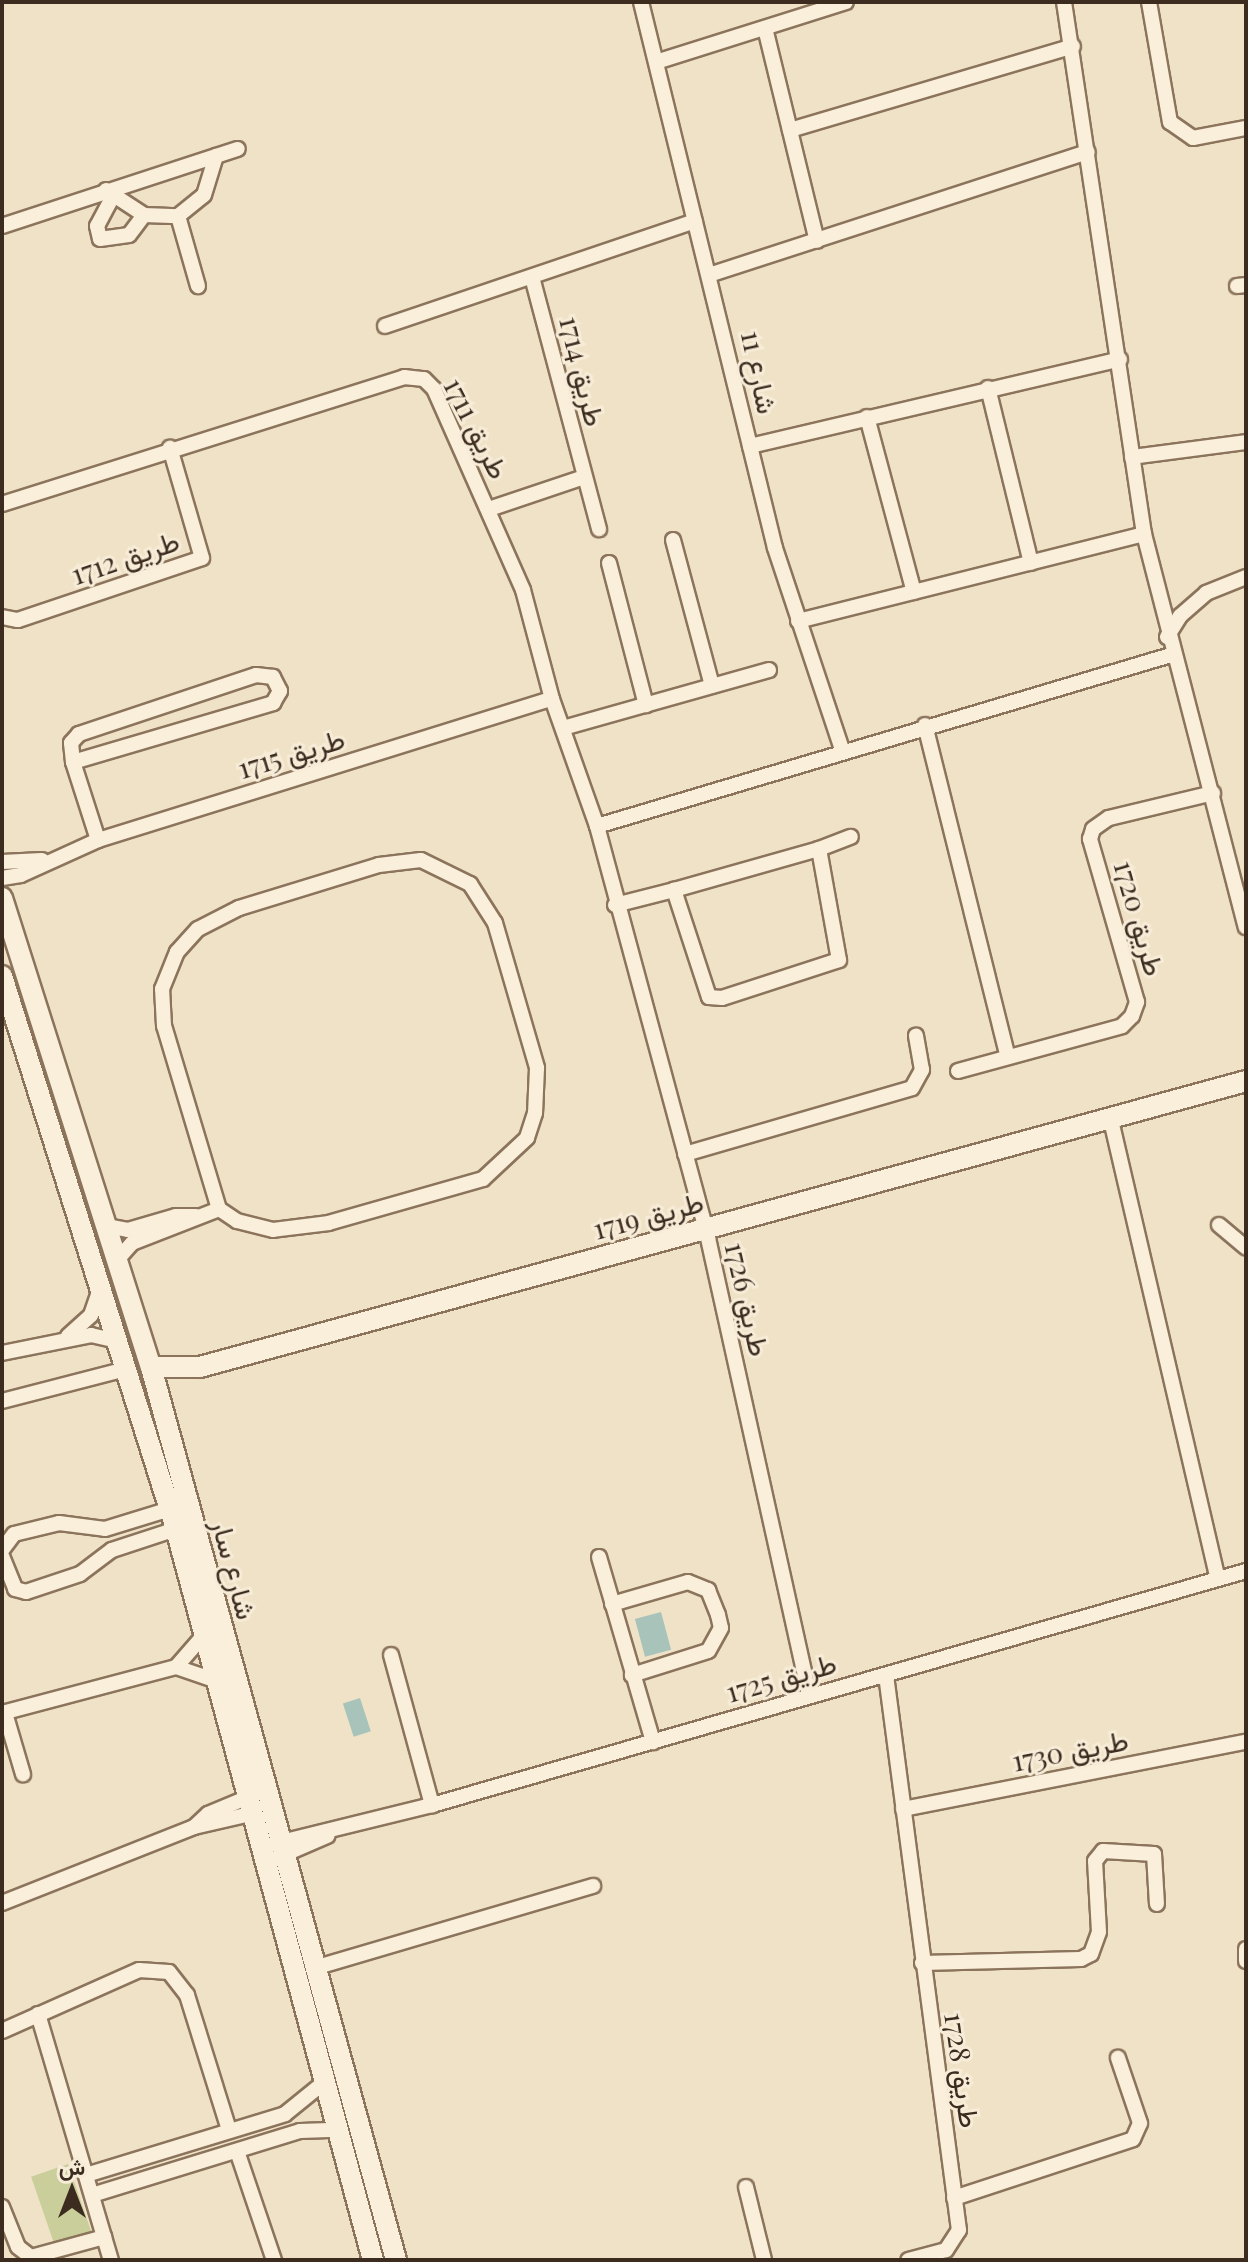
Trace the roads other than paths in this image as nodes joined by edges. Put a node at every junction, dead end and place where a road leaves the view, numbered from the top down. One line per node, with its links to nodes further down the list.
1 (641, 2): 7 (street, شارع 11)
2 (846, 2): 5 (street)
3 (1064, 2): 6 (street)
4 (1149, 2): 8 (street)
5 (765, 28): 7 (street); 9 (street)
6 (1073, 46): 9 (street); 11 (street)
7 (656, 62): 16 (street, شارع 11)
8 (1246, 128)
9 (790, 130): 18 (street)
10 (238, 149): 12 (street)
11 (1088, 152): 18 (street); 23 (street)
12 (216, 156): 13 (street); 15 (street)
13 (109, 193): 14 (street); 14 (street); 17 (street)
14 (144, 215): 15 (street)
15 (178, 216): 21 (street)
16 (695, 221): 19 (street, شارع 11); 20 (street)
17 (2, 226)
18 (817, 241): 19 (street)
19 (712, 274): 27 (street, شارع 11)
20 (532, 277): 22 (street); 30 (street, طريق 1714)
21 (198, 286)
22 (385, 326)
23 (1120, 359): 24 (street); 29 (street)
24 (988, 388): 25 (street); 37 (street)
25 (867, 417): 27 (street); 39 (street)
26 (1246, 442): 29 (street)
27 (750, 446): 41 (street, شارع 11)
28 (170, 448): 31 (street, طريق 1711); 32 (street, طريق 1711); 40 (street, طريق 1712)
29 (1132, 457): 34 (street)
30 (584, 477): 32 (street); 33 (street, طريق 1714)
31 (2, 504)
32 (489, 509): 46 (street, طريق 1711)
33 (599, 529)
34 (1144, 534): 37 (street); 42 (street)
35 (673, 540): 45 (street)
36 (609, 563): 47 (street)
37 (1031, 563): 39 (street)
38 (1246, 577): 42 (street)
39 (914, 592): 41 (street)
40 (2, 617)
41 (798, 621): 50 (street, شارع 11)
42 (1167, 637): 43 (street)
43 (1171, 655): 48 (street); 52 (street)
44 (769, 670): 45 (street)
45 (712, 686): 47 (street)
46 (552, 699): 49 (street, طريق 1711); 55 (street, طريق 1715)
47 (646, 705): 49 (street)
48 (925, 725): 50 (street); 68 (street)
49 (563, 728): 53 (street, طريق 1711)
50 (842, 749): 53 (street)
51 (73, 762): 51 (street); 55 (street)
52 (1213, 793): 60 (street); 68 (street, طريق 1720)
53 (597, 826): 64 (street, طريق 1726)
54 (851, 837): 56 (street)
55 (98, 840): 57 (street, طريق 1715)
56 (819, 849): 62 (street); 62 (street)
57 (47, 859): 58 (street, طريق 1715); 61 (street, طريق 1715)
58 (2, 862)
59 (1246, 868): 60 (street)
60 (1231, 872): 65 (street)
61 (2, 878)
62 (674, 890): 64 (street)
63 (2, 898): 76 (street, شارع سار)
64 (615, 905): 72 (street, طريق 1726)
65 (1246, 927)
66 (2, 976): 80 (street, شارع سار)
67 (916, 1036): 72 (street)
68 (1008, 1057): 69 (street, طريق 1720)
69 (958, 1071)
70 (1246, 1081): 71 (street, طريق 1719)
71 (1110, 1116): 77 (street, طريق 1719); 94 (street)
72 (685, 1154): 77 (street, طريق 1726)
73 (219, 1209): 73 (street); 74 (street)
74 (196, 1216): 76 (street); 79 (street)
75 (1219, 1225): 78 (street)
76 (106, 1226): 79 (street, شارع سار)
77 (705, 1229): 85 (street, طريق 1719); 102 (street, طريق 1726)
78 (1246, 1248)
79 (116, 1261): 84 (street, شارع سار)
80 (100, 1285): 81 (street); 82 (street, شارع سار)
81 (64, 1339): 82 (street); 83 (street)
82 (118, 1341): 86 (street, شارع سار)
83 (2, 1353)
84 (151, 1367): 85 (street, طريق 1719); 88 (street, شارع سار)
85 (200, 1367): 88 (street, طريق 1719)
86 (126, 1369): 87 (street); 89 (street, شارع سار)
87 (2, 1401)
88 (160, 1404): 110 (street, شارع سار)
89 (173, 1519): 90 (street); 91 (street); 96 (street, شارع سار)
90 (2, 1550)
91 (2, 1556)
92 (599, 1557): 95 (street)
93 (1246, 1571): 94 (street, طريق 1725)
94 (1218, 1579): 100 (street, طريق 1725)
95 (612, 1604): 99 (street); 99 (street)
96 (204, 1635): 98 (street); 101 (street, شارع سار)
97 (391, 1655): 107 (street)
98 (176, 1667): 101 (street); 103 (street)
99 (632, 1675): 104 (street)
100 (886, 1675): 102 (street, طريق 1725); 109 (street, طريق 1728)
101 (217, 1681): 108 (street, شارع سار)
102 (809, 1695): 104 (street, طريق 1725)
103 (3, 1713): 106 (street)
104 (653, 1742): 107 (street, طريق 1725)
105 (1246, 1742): 109 (street, طريق 1730)
106 (23, 1774)
107 (432, 1805): 110 (street, طريق 1725)
108 (248, 1806): 110 (street, شارع سار); 112 (street)
109 (903, 1809): 116 (street, طريق 1728)
110 (270, 1852): 117 (street, شارع سار); 121 (street, شارع سار)
111 (593, 1886): 117 (street)
112 (2, 1903)
113 (1157, 1904): 116 (street)
114 (1246, 1949): 115 (street)
115 (1246, 1961)
116 (922, 1963): 128 (street, طريق 1728)
117 (314, 1968): 134 (street, شارع سار)
118 (38, 2014): 119 (street); 122 (street); 125 (street)
119 (2, 2031)
120 (1118, 2058): 128 (street)
121 (322, 2084): 122 (street); 123 (street, شارع سار)
122 (230, 2130): 124 (street); 124 (street); 125 (street)
123 (337, 2130): 124 (street); 133 (street, شارع سار)
124 (237, 2151): 127 (street); 132 (street)
125 (86, 2175): 127 (street)
126 (746, 2187): 135 (street)
127 (92, 2195): 130 (street)
128 (954, 2198): 136 (street, طريق 1728)
129 (2, 2207): 130 (street)
130 (104, 2237): 131 (street)
131 (111, 2260)
132 (274, 2260)
133 (373, 2260)
134 (396, 2260)
135 (764, 2260)
136 (908, 2260)

